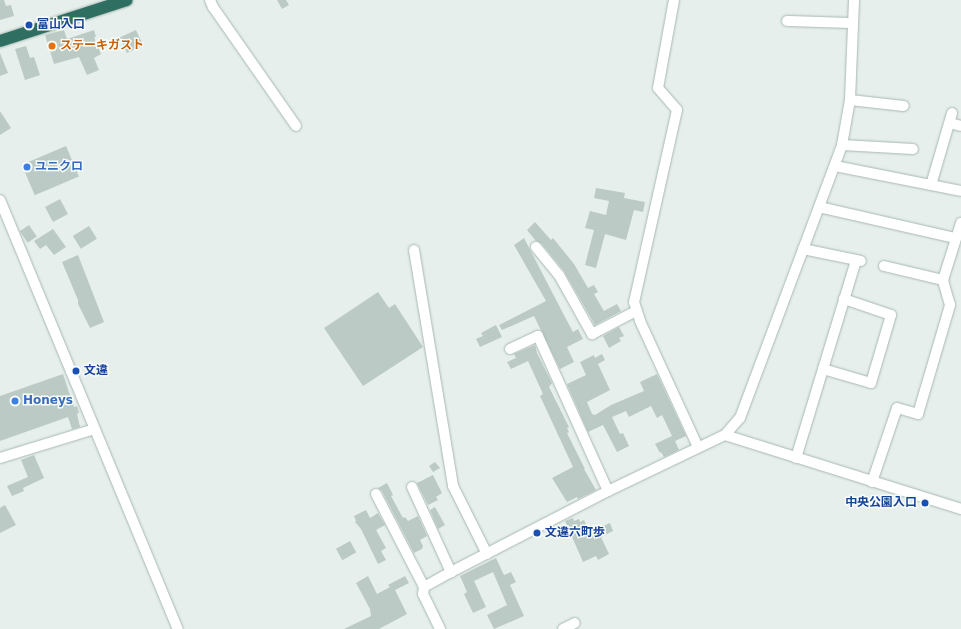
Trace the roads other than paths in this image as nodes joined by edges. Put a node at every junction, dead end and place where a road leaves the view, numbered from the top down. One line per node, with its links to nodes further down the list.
1 (127, 0): 7 (highway)
2 (210, 0): 10 (street)
3 (674, 0): 27 (street)
4 (854, 0): 6 (street)
5 (787, 21): 6 (street)
6 (852, 23): 8 (street)
7 (0, 41)
8 (850, 100): 9 (street); 12 (street)
9 (904, 106)
10 (296, 126)
11 (961, 126): 15 (street)
12 (842, 145): 13 (street); 14 (street)
13 (913, 148)
14 (835, 166): 15 (street); 18 (street)
15 (932, 185): 16 (street)
16 (961, 191)
17 (0, 200): 30 (street)
18 (819, 207): 20 (street); 22 (street)
19 (961, 223): 20 (street)
20 (956, 238): 25 (street)
21 (536, 247): 27 (street)
22 (803, 249): 26 (street); 31 (street)
23 (414, 250): 40 (street)
24 (884, 266): 25 (street)
25 (943, 280): 35 (street)
26 (844, 299): 29 (street); 29 (street)
27 (636, 311): 32 (street)
28 (510, 349): 37 (street)
29 (823, 369): 34 (street)
30 (95, 429): 33 (street); 44 (street)
31 (724, 435): 32 (street); 34 (street)
32 (698, 448): 37 (street)
33 (0, 458)
34 (796, 458): 35 (street)
35 (872, 482): 39 (street)
36 (412, 487): 41 (street)
37 (608, 491): 40 (street)
38 (376, 494): 42 (street)
39 (961, 509)
40 (487, 554): 41 (street)
41 (451, 572): 42 (street)
42 (424, 587): 45 (street)
43 (575, 623): 46 (street)
44 (178, 629)
45 (440, 629)
46 (563, 629)

